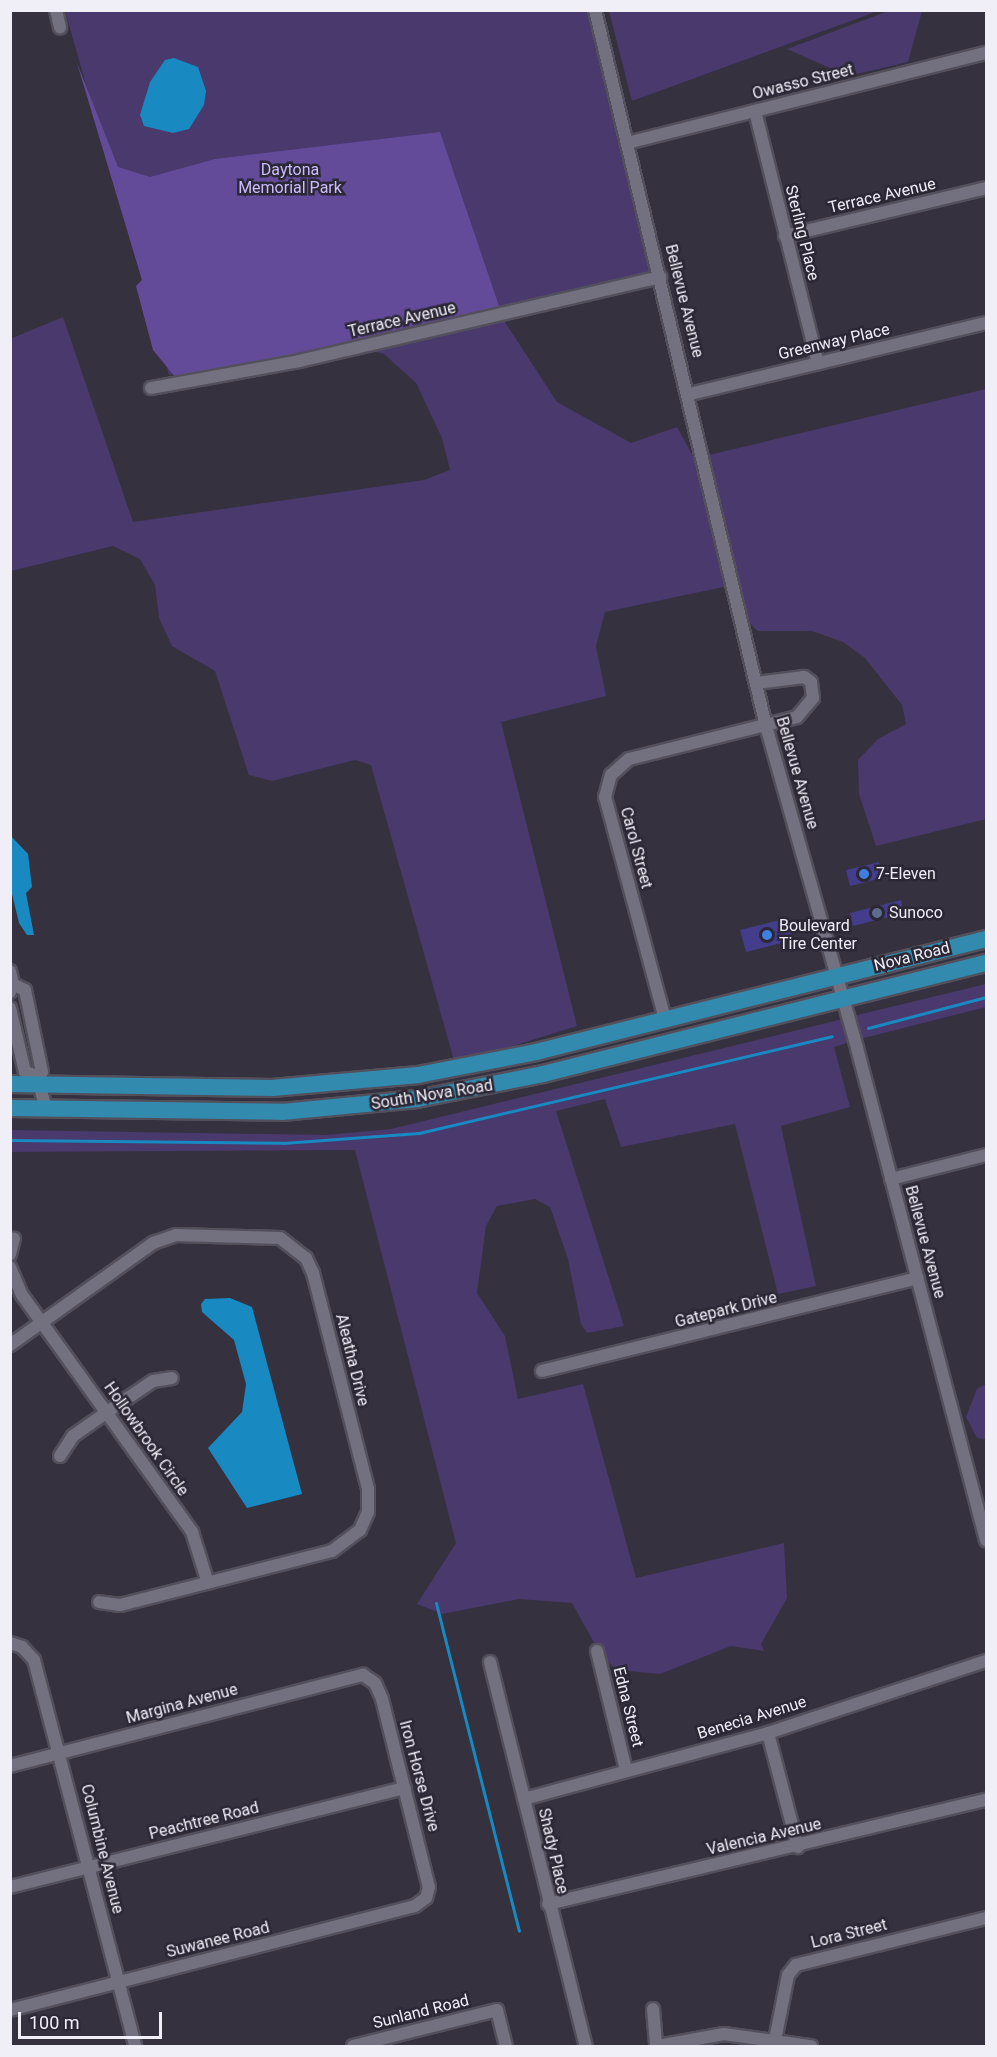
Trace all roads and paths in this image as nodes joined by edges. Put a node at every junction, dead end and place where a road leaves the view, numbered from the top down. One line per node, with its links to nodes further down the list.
1 (56, 10): 3 (street)
2 (594, 10): 6 (street, Bellevue Avenue)
3 (60, 28)
4 (987, 53): 5 (street, Owasso Street)
5 (755, 111): 6 (street, Owasso Street); 8 (street, Sterling Place)
6 (627, 143): 9 (street, Bellevue Avenue)
7 (987, 188): 8 (street, Terrace Avenue)
8 (785, 236): 11 (street, Sterling Place)
9 (660, 277): 12 (street, Terrace Avenue); 13 (street, Bellevue Avenue)
10 (987, 323): 11 (street, Greenway Place)
11 (818, 363): 13 (street, Greenway Place)
12 (151, 387)
13 (690, 394): 14 (street, Bellevue Avenue)
14 (756, 684): 15 (street, Bellevue Avenue); 15 (street, Carol Street)
15 (766, 726): 19 (street, Bellevue Avenue); 23 (street, Carol Street)
16 (987, 939): 19 (main road, Nova Road)
17 (987, 963): 21 (main road, Nova Road)
18 (10, 971): 20 (street)
19 (837, 976): 21 (street, Bellevue Avenue); 23 (main road, South Nova Road)
20 (12, 988): 24 (street)
21 (843, 999): 29 (main road, South Nova Road); 31 (street, Bellevue Avenue)
22 (10, 1008): 24 (street)
23 (665, 1019): 26 (main road, South Nova Road)
24 (38, 1080): 25 (main road, South Nova Road); 26 (main road, South Nova Road); 28 (street)
25 (10, 1084)
26 (323, 1085): 29 (street)
27 (10, 1108): 28 (main road, South Nova Road)
28 (46, 1109): 29 (main road, South Nova Road)
29 (325, 1109)
30 (987, 1155): 31 (street)
31 (891, 1179): 35 (street, Bellevue Avenue)
32 (14, 1238): 33 (street)
33 (10, 1254)
34 (10, 1267): 36 (street, Hollowbrook Circle)
35 (918, 1278): 38 (street, Gatepark Drive); 42 (street, Bellevue Avenue)
36 (41, 1323): 37 (street, Aleatha Drive); 40 (street, Hollowbrook Circle); 43 (street, Aleatha Drive)
37 (10, 1345)
38 (542, 1371)
39 (172, 1378): 40 (street)
40 (107, 1412): 41 (street); 43 (street, Hollowbrook Circle)
41 (60, 1456)
42 (987, 1540)
43 (208, 1583): 44 (street, Aleatha Drive)
44 (99, 1602)
45 (10, 1643): 51 (street, Columbine Avenue)
46 (597, 1651): 53 (street, Edna Street)
47 (987, 1661): 50 (street, Benecia Avenue)
48 (490, 1662): 55 (street, Shady Place)
49 (363, 1675): 51 (street, Margina Avenue); 54 (street, Iron Horse Drive)
50 (768, 1732): 53 (street, Benecia Avenue); 57 (street)
51 (61, 1753): 52 (street, Margina Avenue); 58 (street, Columbine Avenue)
52 (10, 1766)
53 (626, 1770): 55 (street, Benecia Avenue)
54 (405, 1788): 58 (street, Peachtree Road); 60 (street, Iron Horse Drive)
55 (524, 1799): 61 (street, Shady Place)
56 (987, 1800): 57 (street, Valencia Avenue)
57 (798, 1847): 61 (street, Valencia Avenue)
58 (90, 1867): 59 (street, Peachtree Road); 63 (street, Columbine Avenue)
59 (10, 1887)
60 (428, 1893): 63 (street, Suwanee Road)
61 (548, 1904): 70 (street, Shady Place)
62 (987, 1918): 66 (street, Lora Street)
63 (119, 1983): 65 (street, Suwanee Road); 67 (street, Columbine Avenue)
64 (653, 2009): 71 (street)
65 (10, 2010)
66 (775, 2040): 71 (street); 72 (street)
67 (135, 2046)
68 (353, 2046): 69 (street, Sunland Road)
69 (506, 2046)
70 (586, 2046)
71 (657, 2046)
72 (811, 2046)

